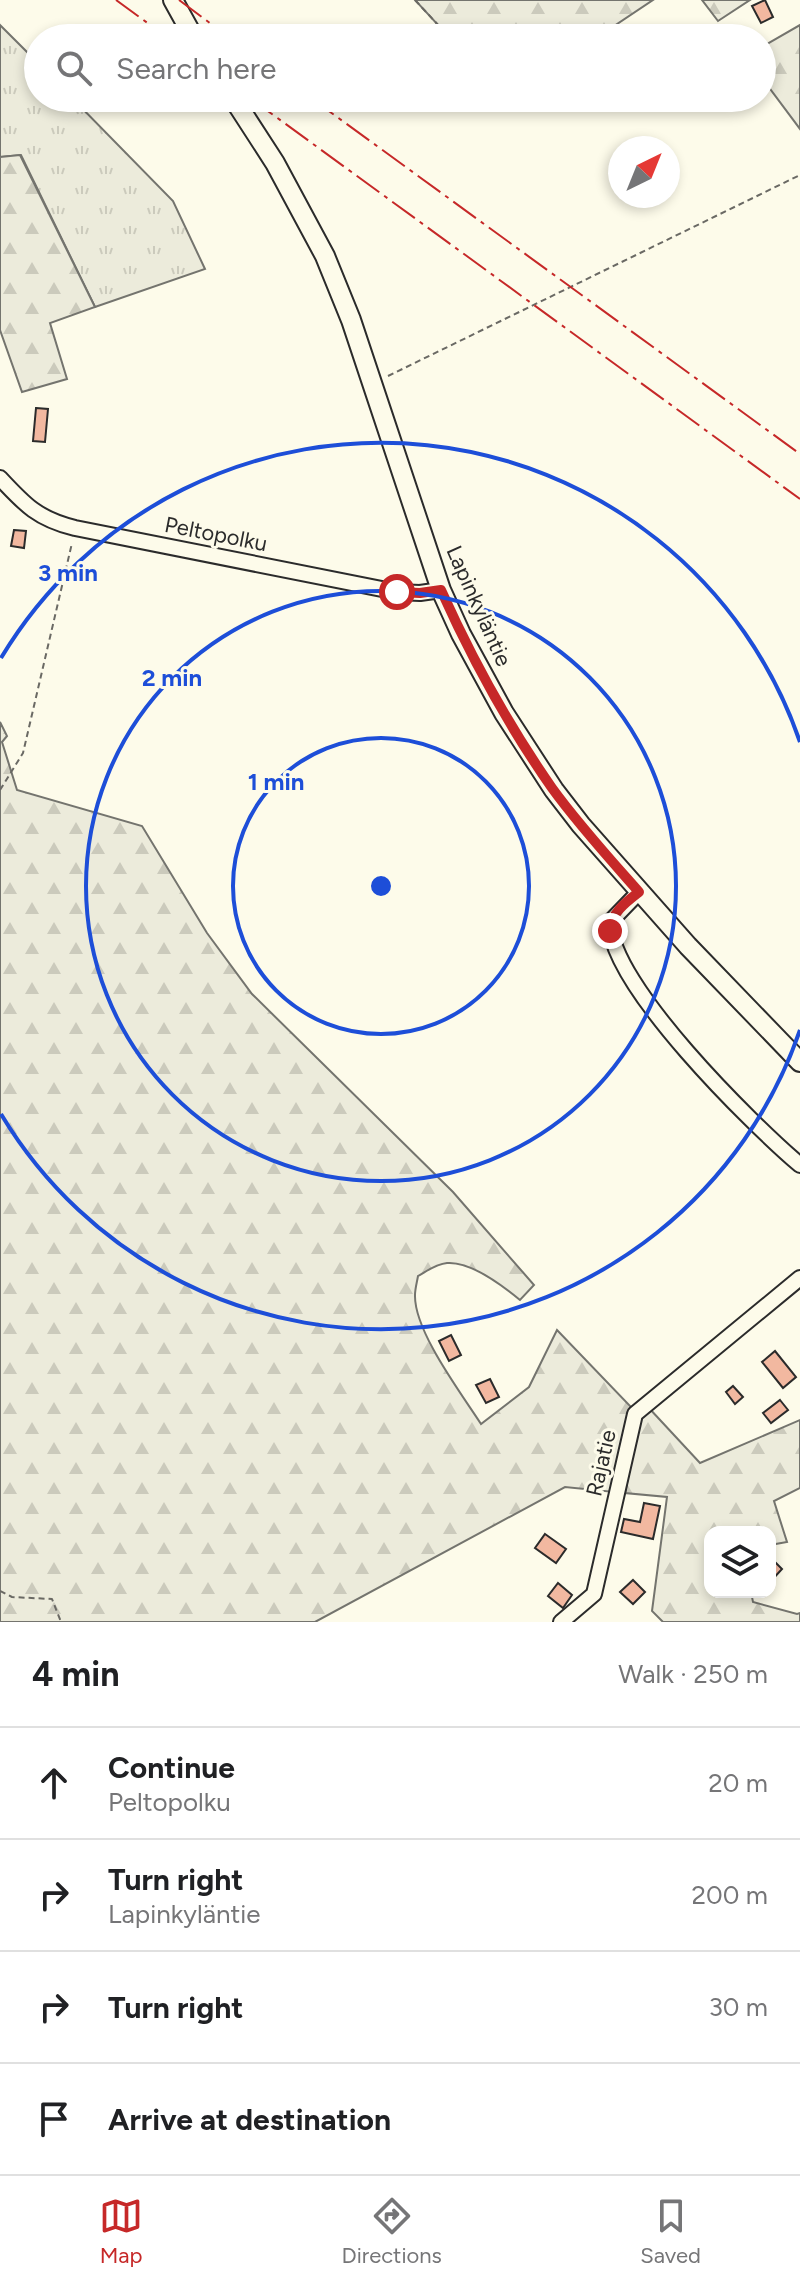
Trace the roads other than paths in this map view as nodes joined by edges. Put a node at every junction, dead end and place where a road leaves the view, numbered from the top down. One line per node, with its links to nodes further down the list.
1 (173, 0): 2 (main road)
2 (186, 24)
3 (242, 112): 5 (main road, Lapinkyläntie)
4 (0, 478): 5 (street, Peltopolku)
5 (441, 590): 6 (main road, Lapinkyläntie)
6 (639, 892): 7 (main road, Lapinkyläntie); 8 (street)
7 (800, 1062)
8 (800, 1165)
9 (800, 1278): 10 (street, Rajatie)
10 (561, 1622)

